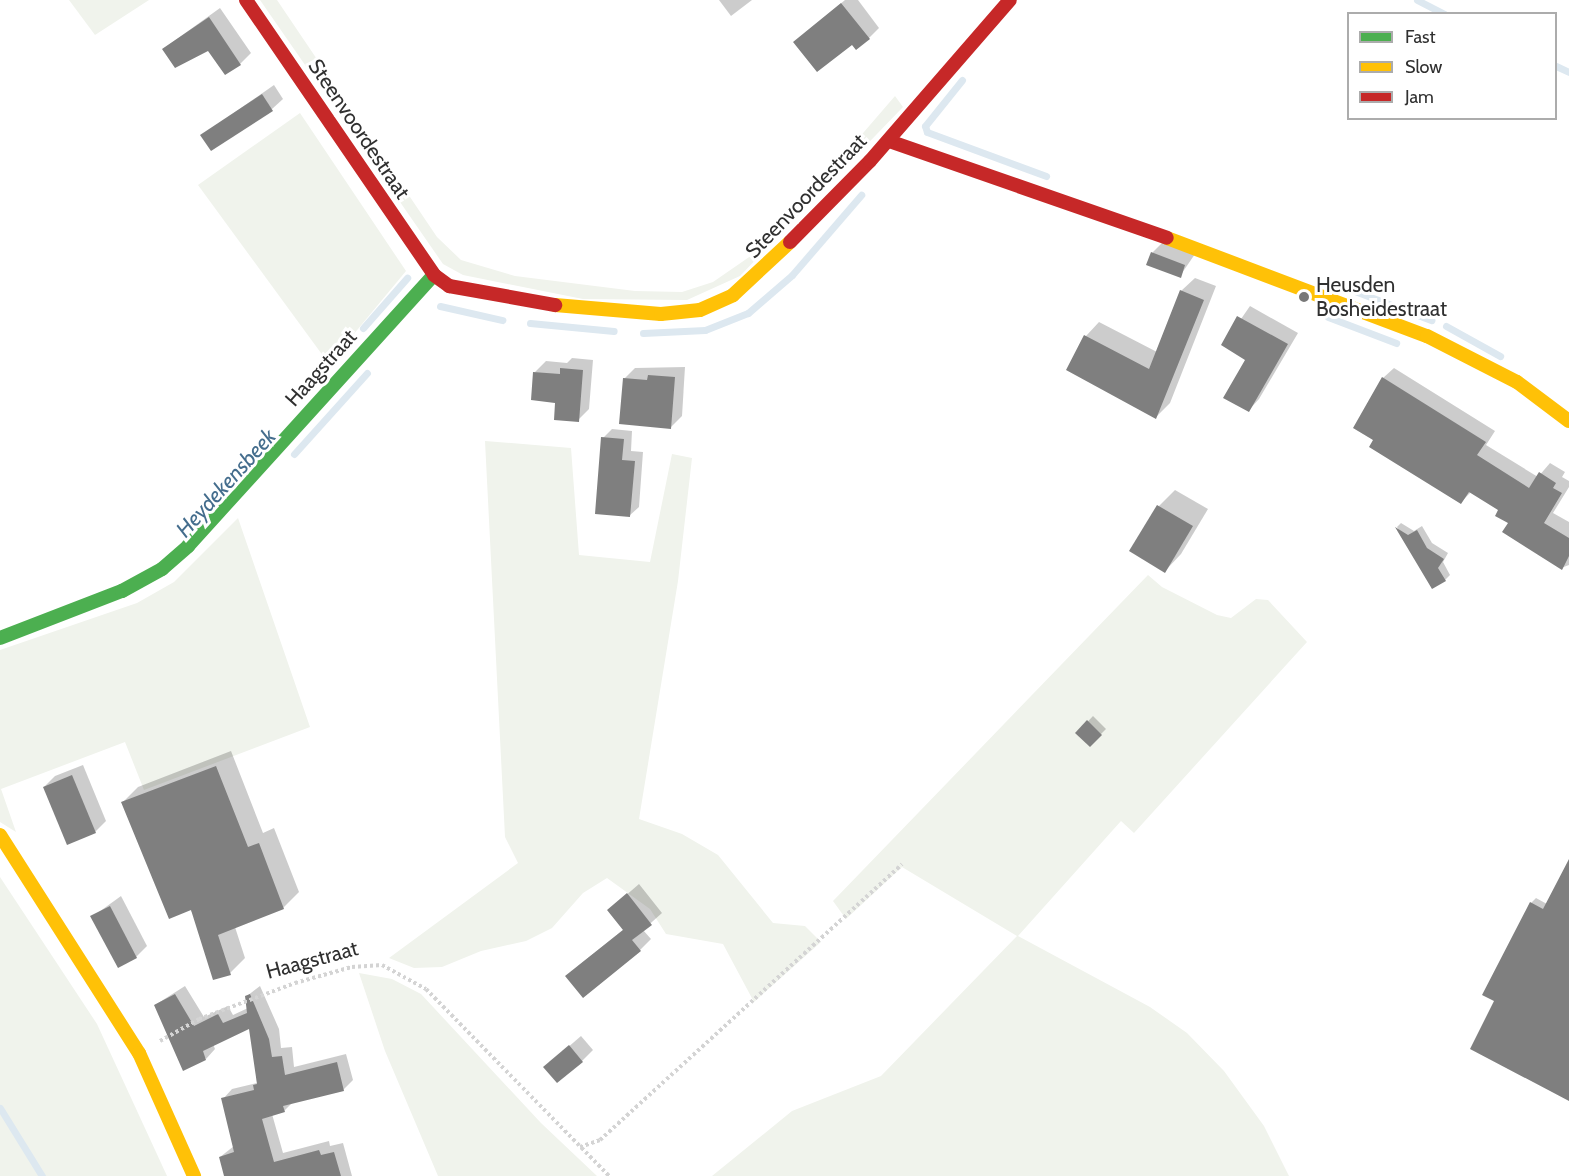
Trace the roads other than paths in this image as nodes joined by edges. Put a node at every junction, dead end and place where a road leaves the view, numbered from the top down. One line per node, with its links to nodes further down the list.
1 (246, 0): 4 (street, Steenvoordestraat)
2 (1010, 0): 3 (street)
3 (889, 141): 4 (street, Steenvoordestraat); 5 (street, Steenvoordestraat)
4 (434, 275): 6 (street, Haagstraat)
5 (1569, 421)
6 (0, 638)
7 (0, 835): 8 (street)
8 (194, 1176)

